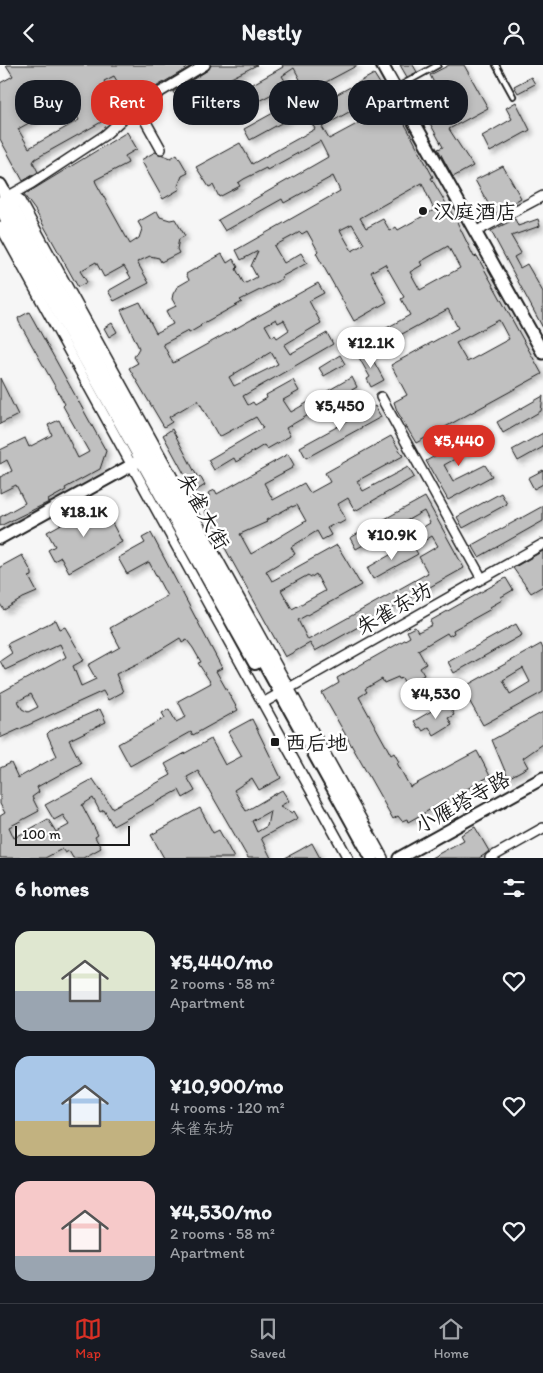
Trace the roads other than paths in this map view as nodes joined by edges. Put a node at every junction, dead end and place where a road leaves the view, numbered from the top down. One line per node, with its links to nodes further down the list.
1 (205, 65): 7 (street)
2 (382, 65): 5 (street)
3 (438, 65): 6 (lane)
4 (496, 65): 8 (lane)
5 (390, 80)
6 (411, 80)
7 (163, 90)
8 (513, 96)
9 (116, 125): 15 (street)
10 (148, 125): 12 (street)
11 (415, 125): 17 (street)
12 (161, 149)
13 (0, 185): 15 (main road, 朱雀大街)
14 (543, 196): 17 (street)
15 (2, 202): 20 (main road, 朱雀大街); 24 (main road, 朱雀大街)
16 (0, 226): 20 (street)
17 (475, 232): 18 (street)
18 (543, 353)
19 (381, 397): 23 (street)
20 (136, 463): 21 (street); 24 (main road, 朱雀大街)
21 (0, 538)
22 (543, 544): 23 (street, 朱雀东坊)
23 (482, 579): 24 (street, 朱雀东坊)
24 (277, 695): 27 (street); 28 (main road, 朱雀大街); 29 (main road, 朱雀大街); 30 (street)
25 (542, 781): 31 (street, 小雁塔寺路)
26 (543, 828): 32 (street)
27 (348, 858)
28 (362, 858)
29 (372, 858)
30 (383, 858)
31 (398, 858)
32 (490, 858)

